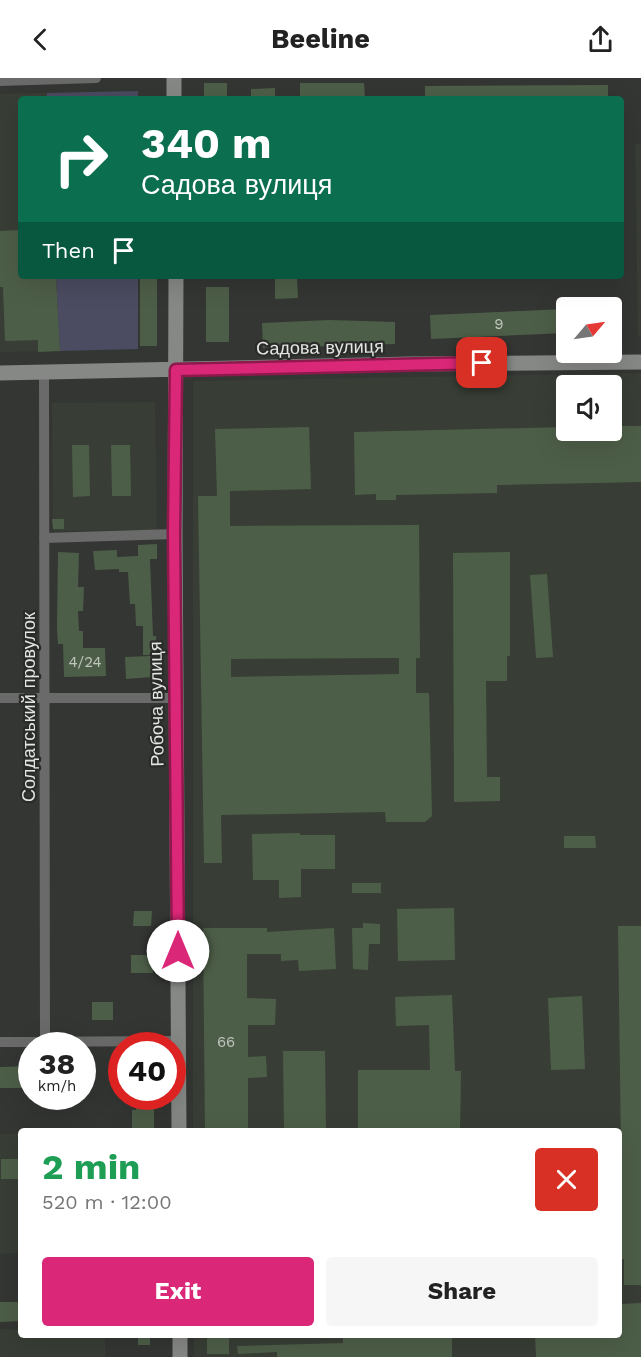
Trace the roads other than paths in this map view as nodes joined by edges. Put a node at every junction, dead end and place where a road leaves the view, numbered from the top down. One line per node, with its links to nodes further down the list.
1 (96, 78): 3 (street)
2 (174, 78): 4 (street)
3 (0, 81)
4 (174, 96)
5 (176, 279): 7 (street, Робоча вулиця)
6 (641, 362): 7 (street, Садова вулиця)
7 (176, 370): 9 (street, Садова вулиця); 10 (street, Робоча вулиця)
8 (0, 372): 9 (street, Садова вулиця)
9 (44, 373): 11 (street, Солдатський провулок)
10 (174, 534): 11 (street); 14 (street, Робоча вулиця)
11 (44, 538): 13 (street, Солдатський провулок)
12 (0, 698): 13 (street)
13 (44, 698): 14 (street); 15 (street, Солдатський провулок)
14 (175, 698): 16 (street, Робоча вулиця)
15 (45, 1032)
16 (179, 1032)
17 (0, 1042): 18 (street)
18 (18, 1042)
19 (179, 1110): 20 (street, Робоча вулиця)
20 (179, 1128)
21 (180, 1338): 22 (street)
22 (180, 1357)

